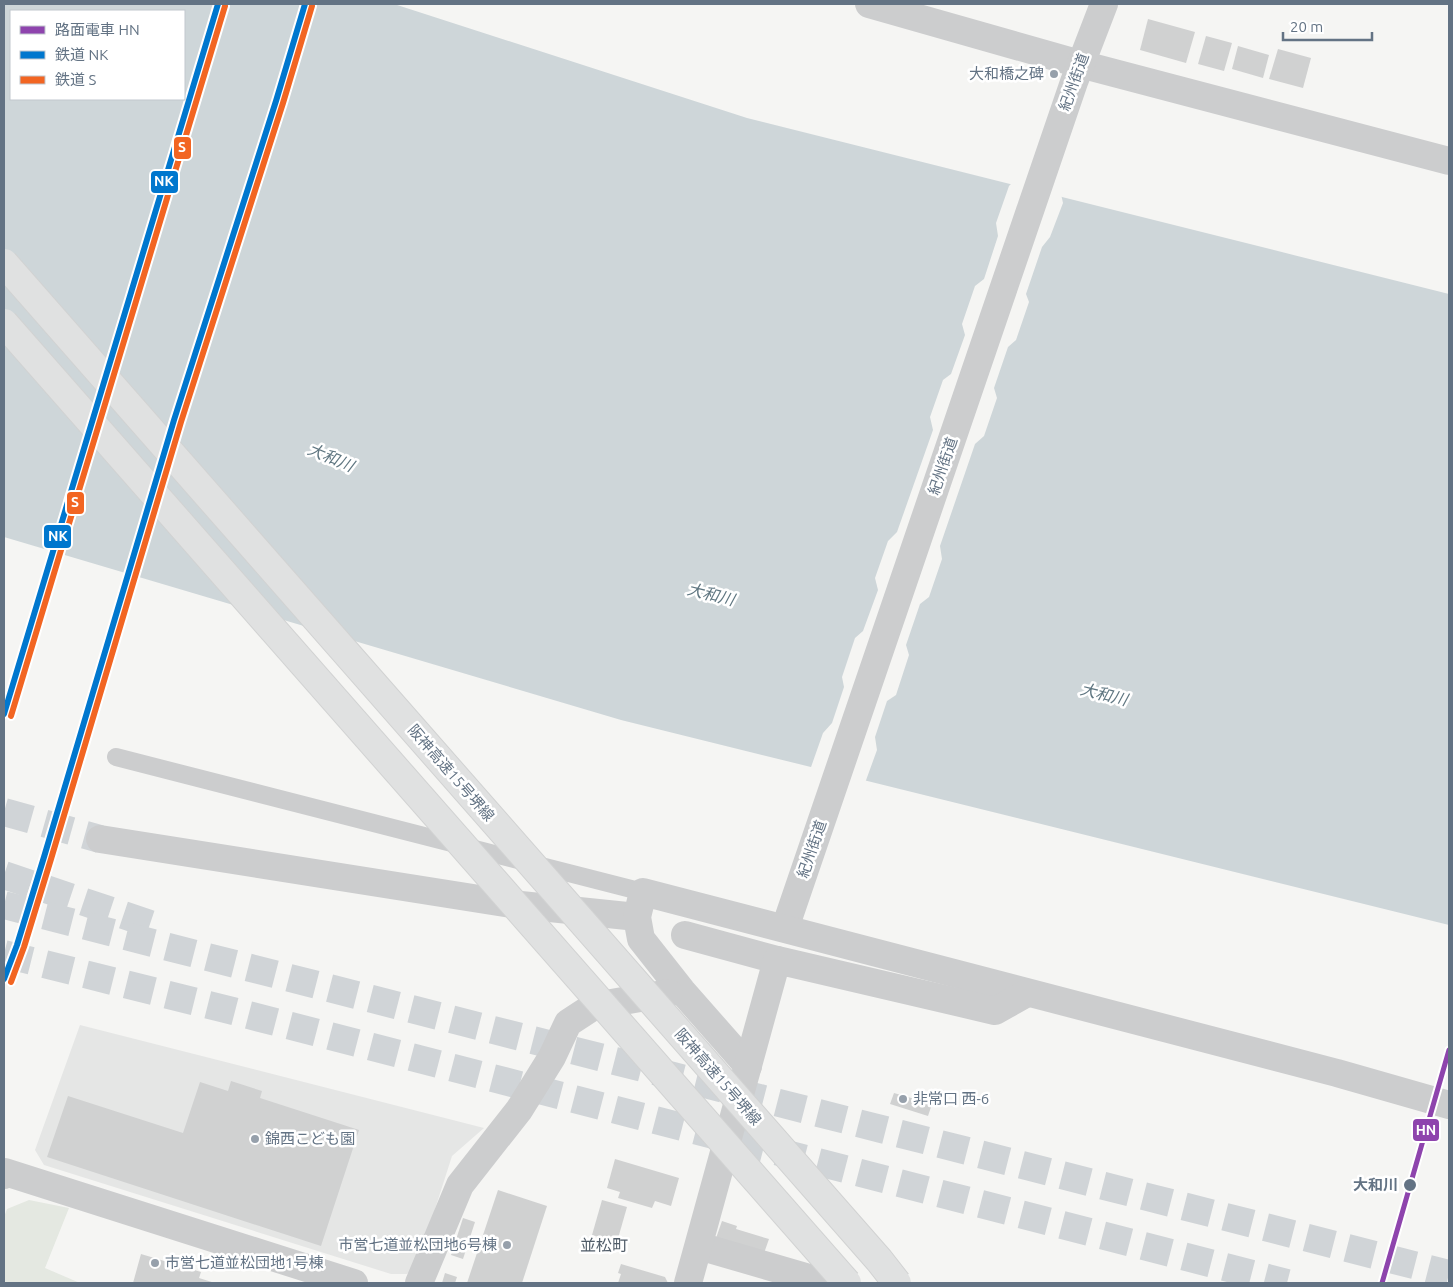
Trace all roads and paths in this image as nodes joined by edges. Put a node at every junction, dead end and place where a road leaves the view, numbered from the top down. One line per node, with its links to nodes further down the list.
1 (869, 4): 3 (street)
2 (1104, 4): 3 (street, 紀州街道)
3 (1077, 73): 4 (street); 11 (street, 紀州街道)
4 (1449, 161)
5 (4, 263): 27 (highway, 阪神高速15号堺線, bridge)
6 (4, 323): 26 (highway, bridge)
7 (116, 757): 10 (lane)
8 (100, 840): 9 (street)
9 (511, 904): 10 (street); 16 (street)
10 (640, 905): 11 (street); 14 (street)
11 (789, 918): 15 (street)
12 (685, 935): 13 (street)
13 (777, 960): 15 (street); 17 (street)
14 (682, 991): 16 (street); 17 (street)
15 (1027, 993): 18 (street)
16 (594, 1006): 19 (street); 23 (street)
17 (748, 1066): 19 (street)
18 (1449, 1104)
19 (724, 1152): 21 (street)
20 (4, 1175): 22 (street)
21 (699, 1246): 24 (street); 25 (street)
22 (354, 1283)
23 (419, 1283)
24 (688, 1283)
25 (826, 1283)
26 (847, 1283)
27 (897, 1283)

